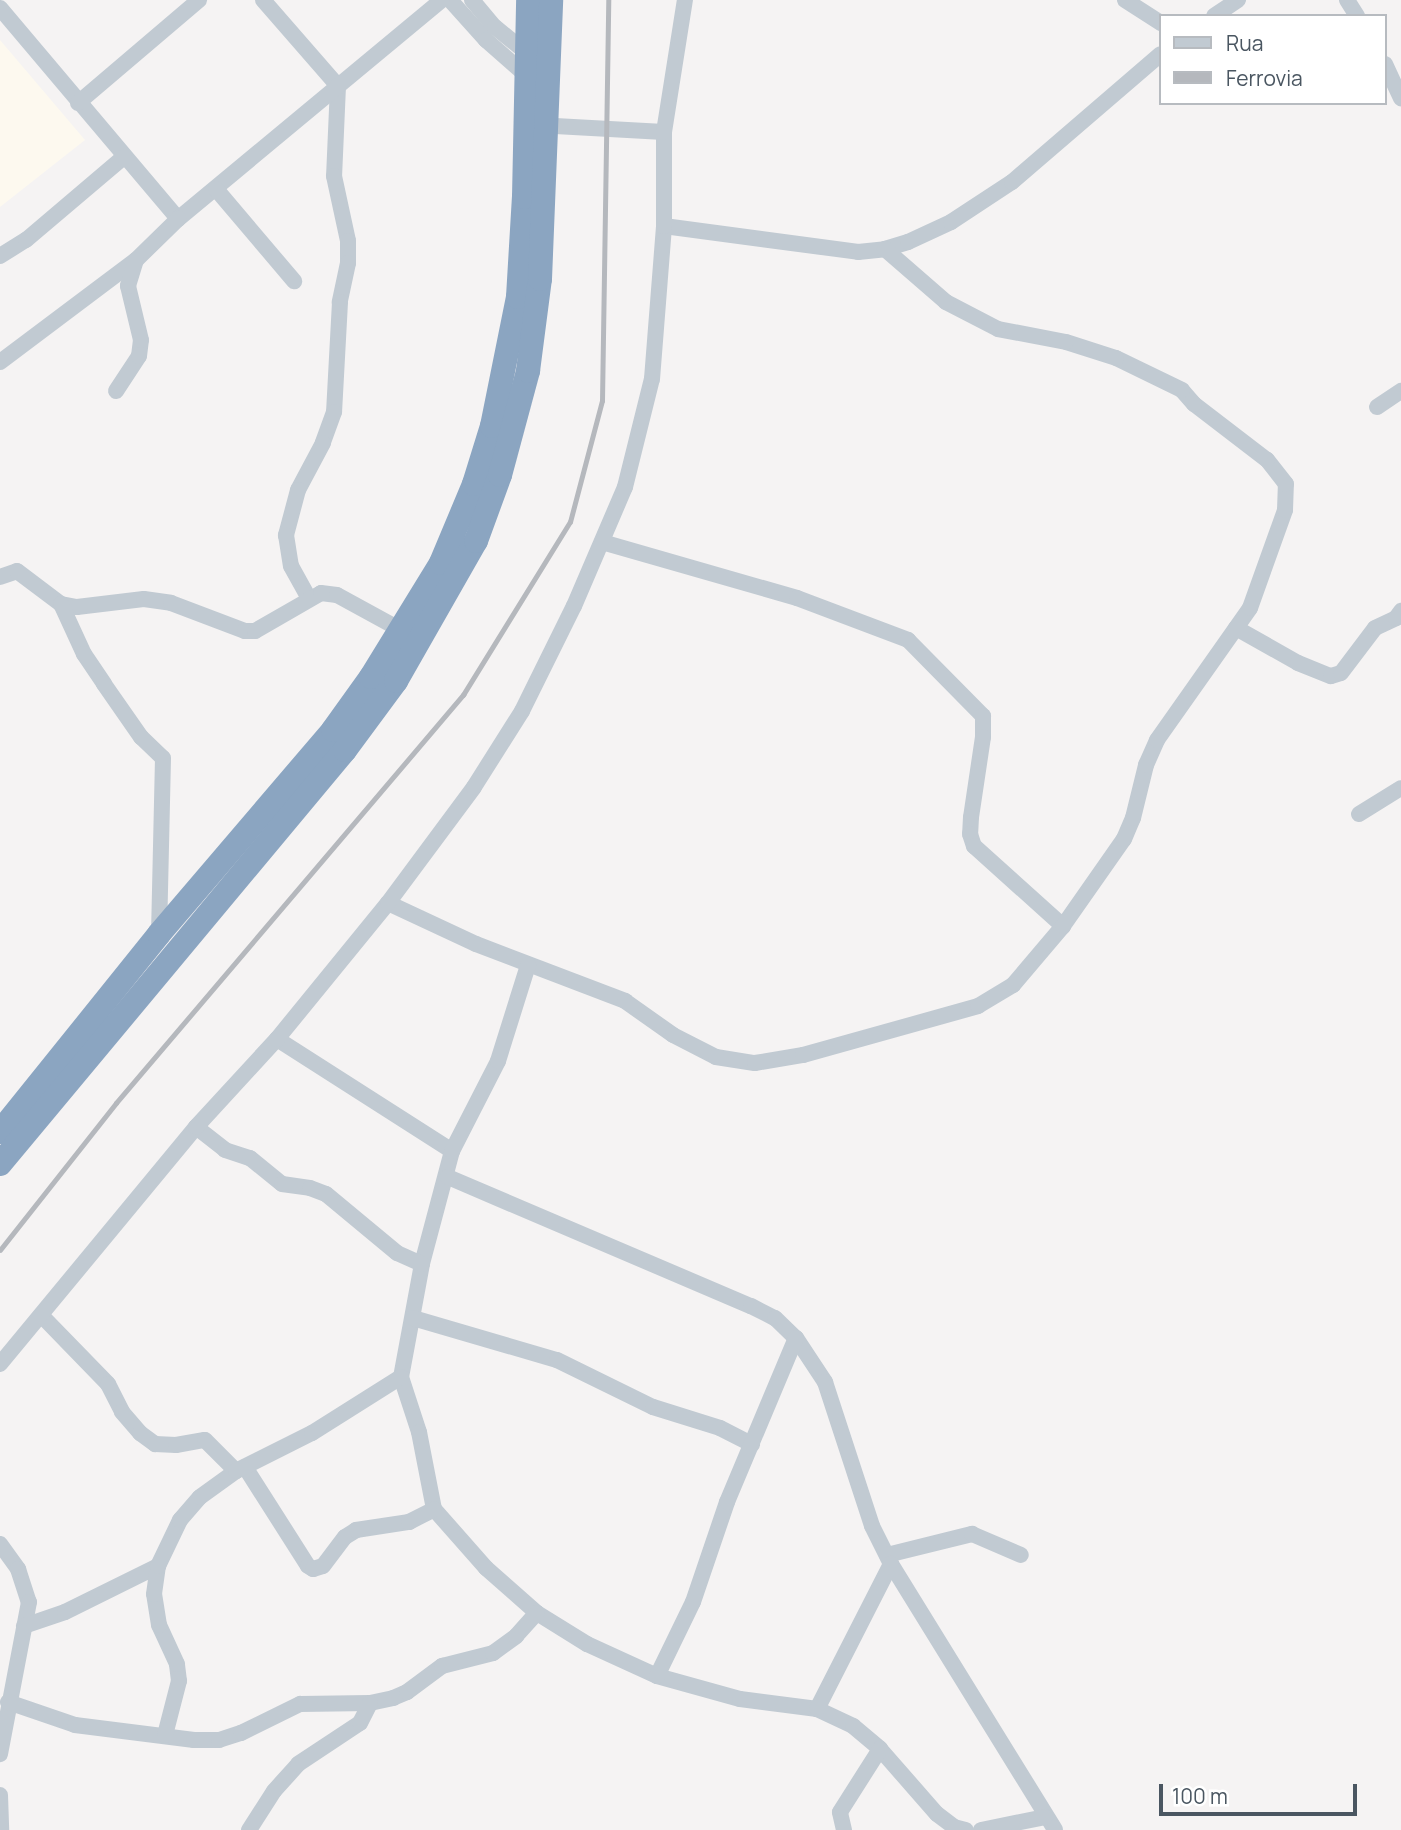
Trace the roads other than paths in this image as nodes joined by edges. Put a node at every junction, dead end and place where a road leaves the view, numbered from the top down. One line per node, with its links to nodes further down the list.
1 (199, 0): 19 (street)
2 (263, 0): 17 (street)
3 (442, 0): 17 (street)
4 (450, 0): 15 (street)
5 (472, 0): 15 (street)
6 (528, 0): 15 (highway)
7 (551, 0): 20 (highway)
8 (685, 0): 21 (street)
9 (1125, 0): 13 (street)
10 (1238, 0): 12 (street)
11 (0, 8): 19 (street)
12 (1217, 14)
13 (1160, 22)
14 (1160, 55): 26 (street)
15 (526, 64): 20 (highway)
16 (1387, 68): 18 (street)
17 (338, 86): 23 (street); 36 (street)
18 (1401, 98)
19 (79, 103): 22 (street)
20 (536, 125): 21 (street); 40 (highway); 51 (highway)
21 (664, 132): 25 (street)
22 (124, 157): 24 (street); 27 (street)
23 (216, 190): 24 (street); 29 (street)
24 (178, 219): 28 (street)
25 (664, 226): 26 (street); 34 (street)
26 (885, 249): 39 (street)
27 (0, 256)
28 (136, 260): 30 (street); 31 (street)
29 (293, 281)
30 (0, 362)
31 (116, 391)
32 (1401, 391): 33 (street)
33 (1377, 407)
34 (602, 542): 43 (street); 44 (street)
35 (0, 576): 37 (street)
36 (309, 598): 37 (street); 40 (street)
37 (61, 604): 45 (street)
38 (1401, 611): 39 (street)
39 (1236, 628): 44 (street)
40 (401, 630): 45 (highway)
41 (1401, 788): 42 (street)
42 (1359, 814)
43 (388, 903): 46 (street); 47 (street)
44 (1063, 926): 46 (street)
45 (159, 934): 49 (highway)
46 (528, 965): 50 (street)
47 (277, 1039): 48 (street); 50 (street)
48 (196, 1127): 53 (street); 54 (street)
49 (0, 1132)
50 (452, 1151): 52 (street)
51 (0, 1164)
52 (448, 1177): 53 (street); 56 (street)
53 (422, 1264): 55 (street)
54 (41, 1315): 57 (street); 60 (street)
55 (413, 1318): 58 (street); 59 (street)
56 (796, 1338): 59 (street); 64 (street)
57 (0, 1364)
58 (401, 1377): 60 (street); 61 (street)
59 (752, 1444): 68 (street)
60 (241, 1469): 61 (street); 65 (street)
61 (434, 1509): 66 (street)
62 (0, 1544): 67 (street)
63 (1021, 1555): 64 (street)
64 (889, 1559): 71 (street); 76 (street)
65 (158, 1566): 67 (street); 72 (street)
66 (537, 1614): 68 (street); 70 (street)
67 (24, 1626): 69 (street)
68 (657, 1676): 71 (street)
69 (8, 1702): 72 (street); 74 (street)
70 (370, 1703): 72 (street); 78 (street)
71 (817, 1709): 73 (street)
72 (165, 1735)
73 (880, 1749): 79 (street); 80 (street)
74 (0, 1754)
75 (0, 1794): 77 (street)
76 (1050, 1824): 81 (street)
77 (1, 1830)
78 (249, 1830)
79 (844, 1830)
80 (966, 1830)
81 (981, 1830)

